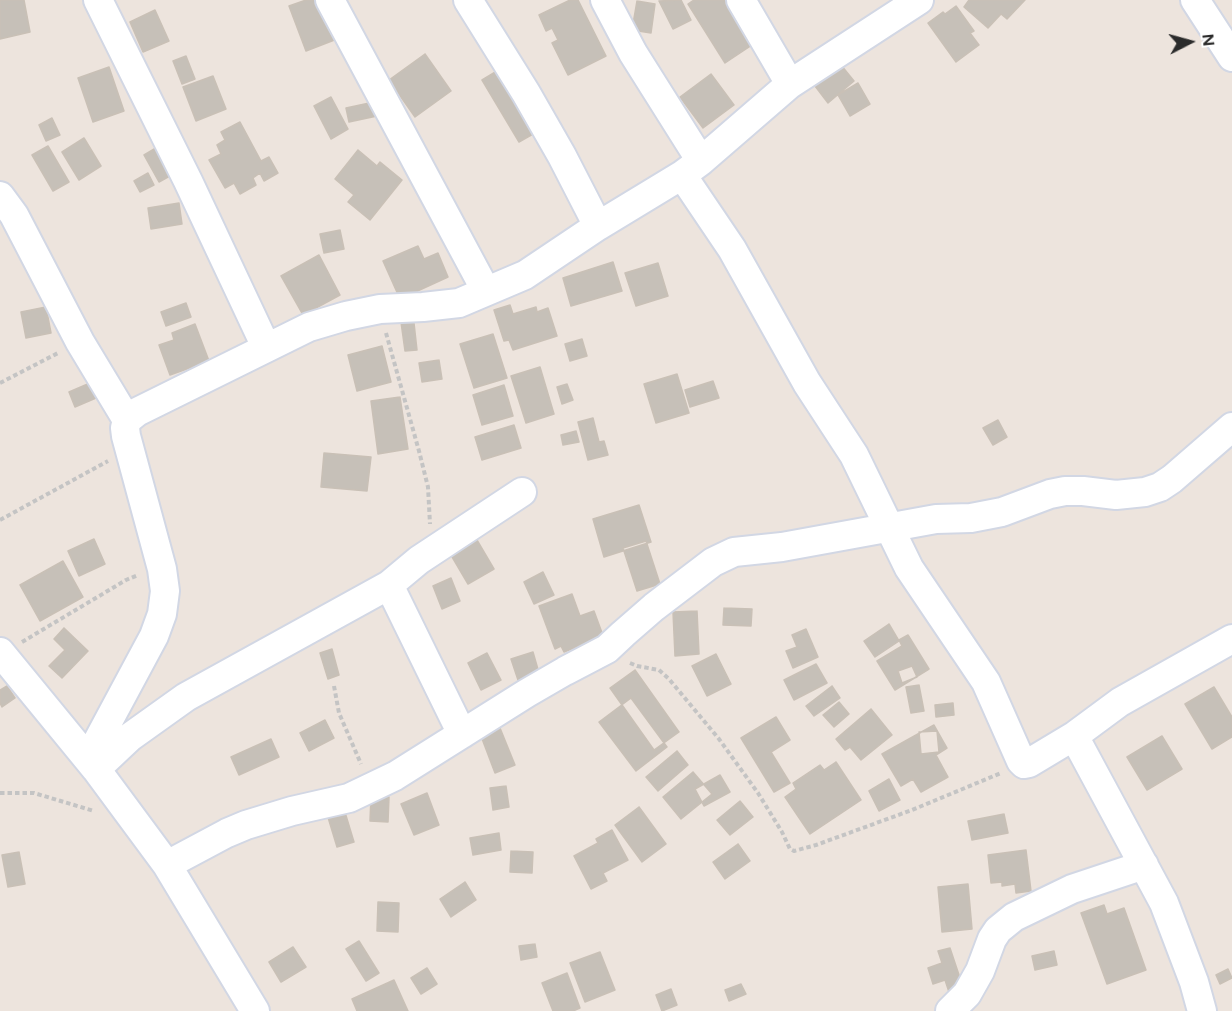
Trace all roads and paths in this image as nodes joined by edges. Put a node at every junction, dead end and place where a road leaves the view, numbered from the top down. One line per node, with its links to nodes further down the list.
1 (98, 0): 17 (street)
2 (330, 0): 14 (street)
3 (468, 0): 13 (street)
4 (605, 0): 11 (street)
5 (741, 0): 10 (street)
6 (919, 0): 8 (street)
7 (1196, 0): 9 (street)
8 (888, 9): 10 (street)
9 (1232, 57)
10 (790, 84): 11 (street)
11 (692, 168): 13 (street); 24 (street)
12 (0, 196): 16 (street)
13 (598, 226): 14 (street)
14 (486, 291): 15 (street)
15 (380, 309): 17 (street); 25 (path)
16 (80, 342): 18 (path); 19 (street)
17 (266, 347): 19 (street)
18 (0, 382)
19 (127, 420): 21 (street)
20 (1232, 428): 24 (street)
21 (129, 450): 23 (path); 26 (street)
22 (522, 492): 25 (street)
23 (0, 520)
24 (890, 528): 29 (street); 35 (street)
25 (419, 560): 27 (street)
26 (162, 569): 30 (path); 34 (street)
27 (389, 585): 32 (street); 34 (street)
28 (1232, 639): 33 (street)
29 (607, 649): 32 (street); 35 (path)
30 (1, 653): 34 (street)
31 (334, 686): 36 (path)
32 (462, 734): 36 (street)
33 (1074, 736): 35 (street); 40 (street)
34 (92, 764): 39 (street)
35 (1024, 764)
36 (372, 787): 39 (street)
37 (0, 793): 38 (path)
38 (96, 812)
39 (167, 865): 41 (street)
40 (1144, 865): 42 (street); 43 (street)
41 (255, 1011)
42 (950, 1011)
43 (1202, 1011)

